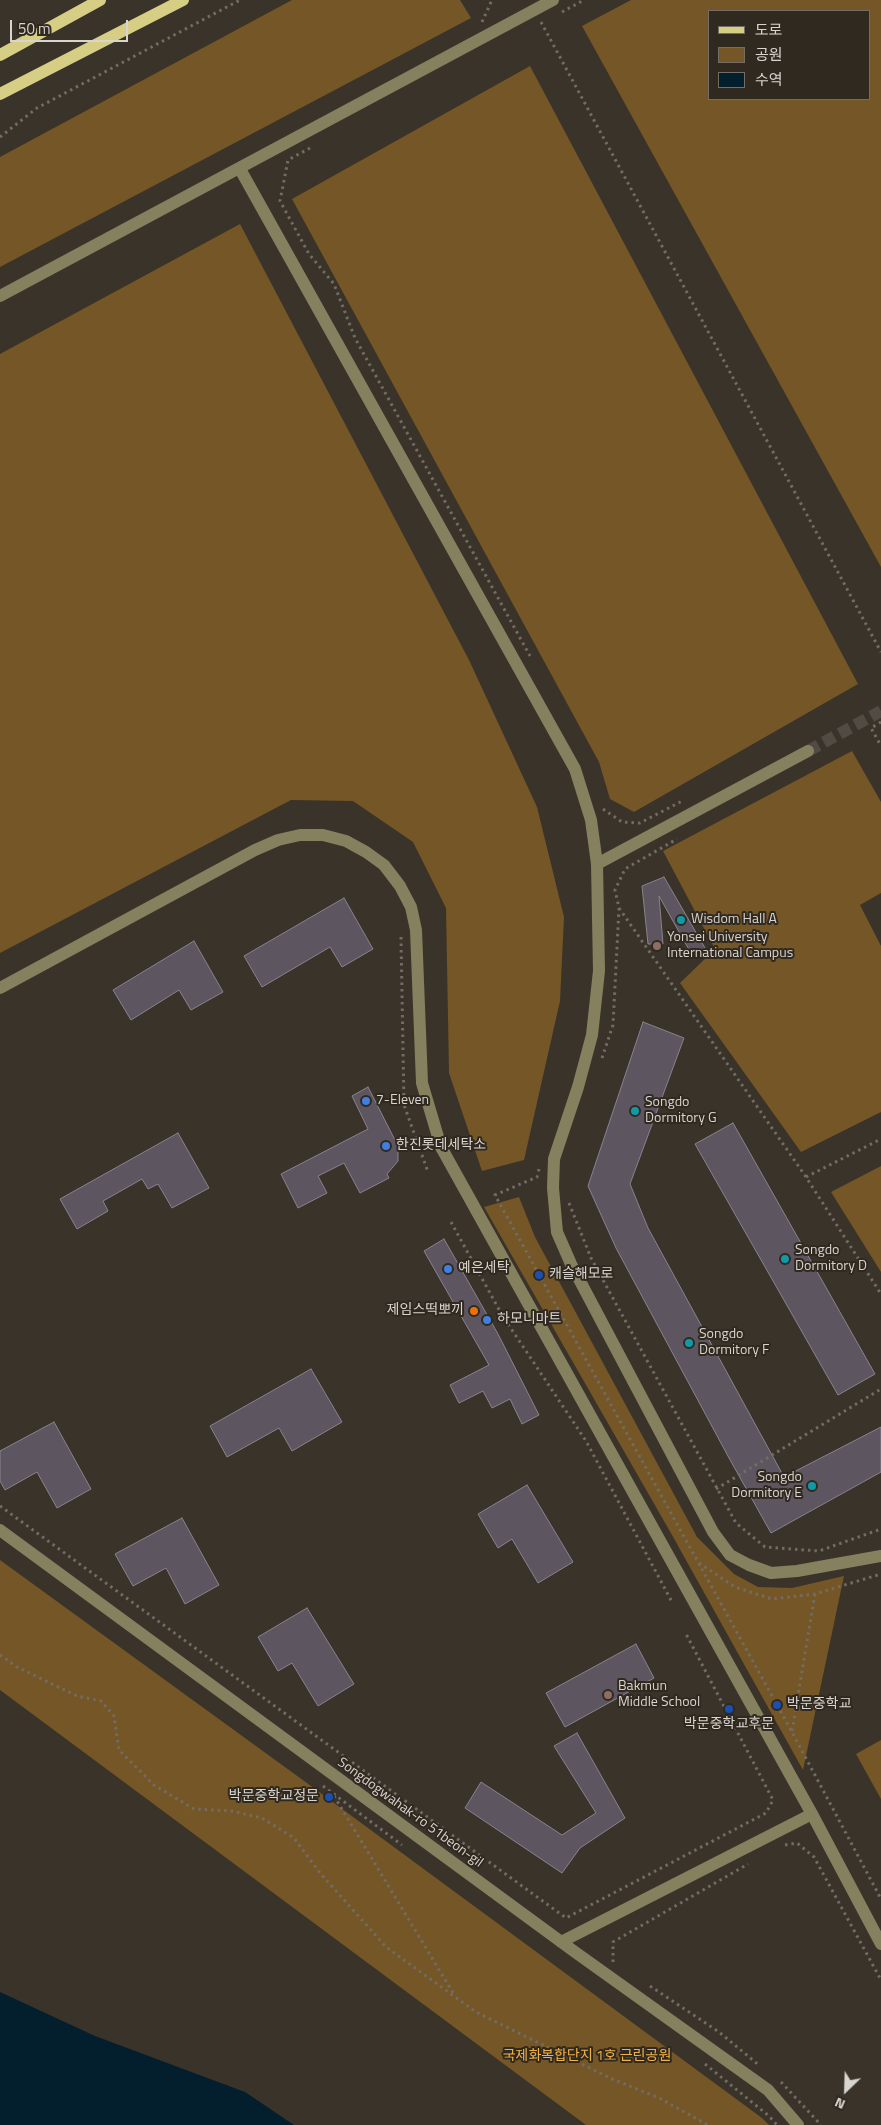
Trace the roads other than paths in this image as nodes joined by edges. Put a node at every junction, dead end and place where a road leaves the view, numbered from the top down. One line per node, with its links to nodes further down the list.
1 (100, 0): 5 (main road)
2 (183, 0): 6 (main road)
3 (553, 0): 4 (street)
4 (531, 5): 7 (street)
5 (0, 54)
6 (0, 94)
7 (240, 169): 8 (street); 10 (street)
8 (0, 296)
9 (808, 751): 10 (street)
10 (597, 864): 13 (street)
11 (0, 988): 14 (street)
12 (0, 1530): 15 (street, Songdogwahak-ro 51beon-gil)
13 (881, 1556)
14 (812, 1814): 15 (street); 16 (street)
15 (561, 1942): 17 (street, Songdogwahak-ro 51beon-gil)
16 (881, 1944)
17 (798, 2125)

